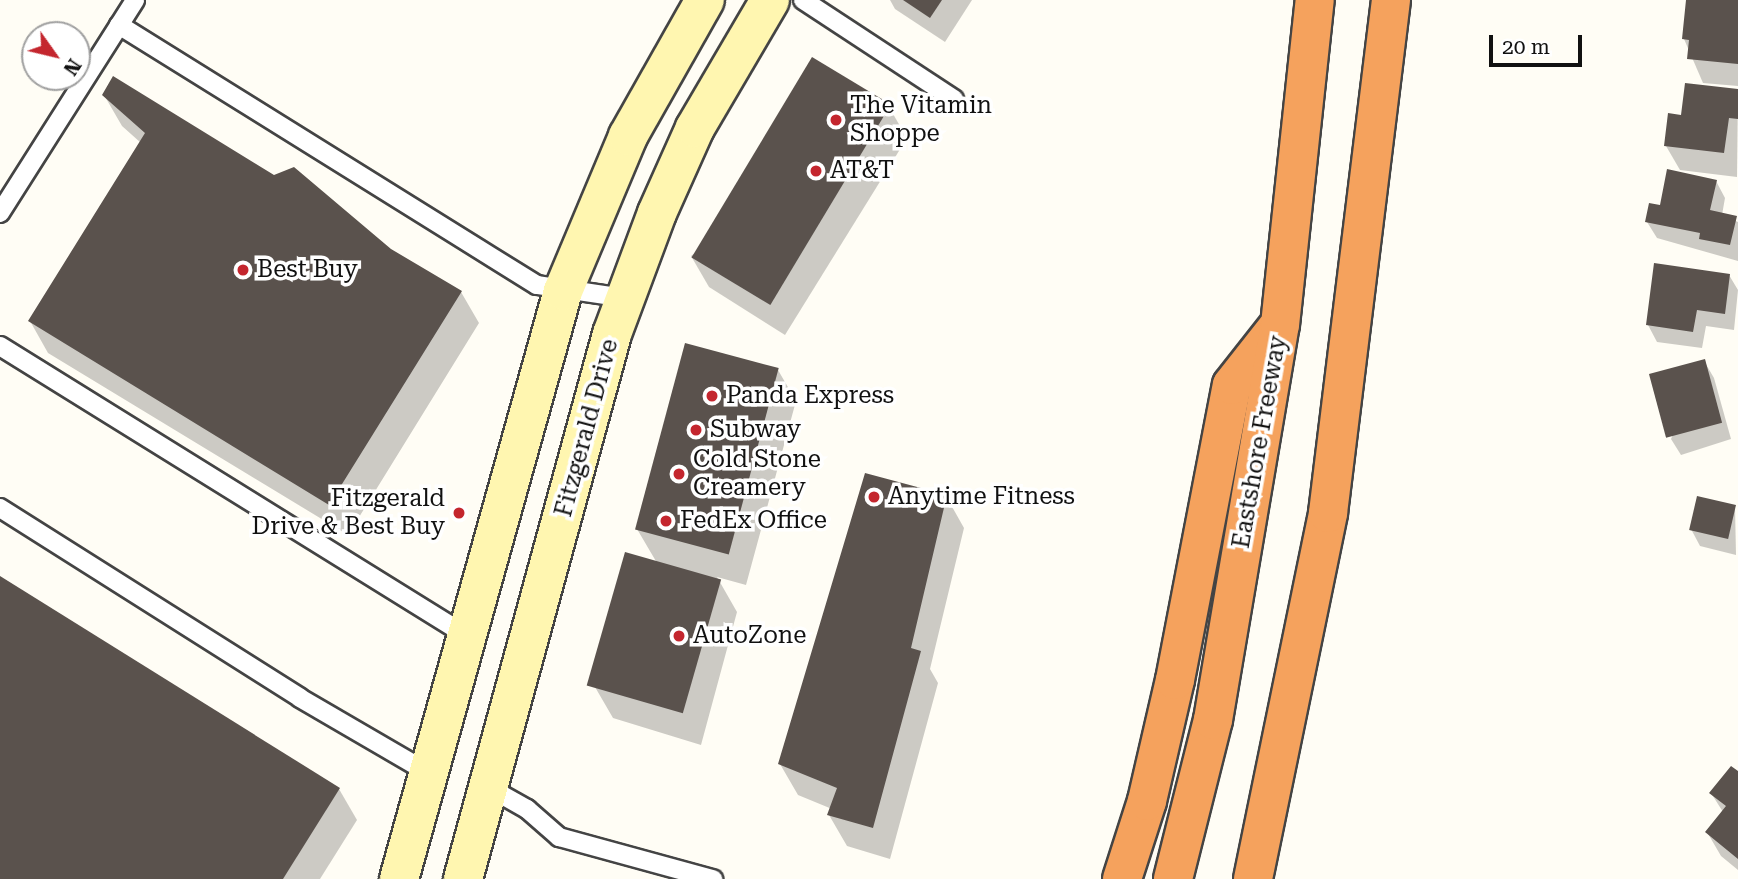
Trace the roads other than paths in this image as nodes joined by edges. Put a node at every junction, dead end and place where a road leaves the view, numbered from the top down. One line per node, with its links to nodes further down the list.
1 (135, 0): 7 (lane)
2 (705, 0): 10 (main road)
3 (770, 0): 11 (main road, Fitzgerald Drive)
4 (803, 0): 8 (lane)
5 (1315, 0): 12 (highway, Eastshore Freeway)
6 (1391, 0): 23 (highway)
7 (119, 25): 9 (lane); 10 (lane)
8 (954, 99)
9 (0, 213)
10 (563, 291): 11 (lane); 15 (main road)
11 (625, 298): 17 (main road, Fitzgerald Drive)
12 (1280, 324): 21 (highway); 22 (highway, Eastshore Freeway)
13 (0, 346): 15 (lane)
14 (0, 508): 16 (lane)
15 (464, 634): 16 (main road)
16 (427, 772): 18 (main road)
17 (488, 787): 19 (main road, Fitzgerald Drive); 20 (lane)
18 (399, 879)
19 (463, 879)
20 (713, 879)
21 (1122, 879)
22 (1173, 879)
23 (1253, 879)

